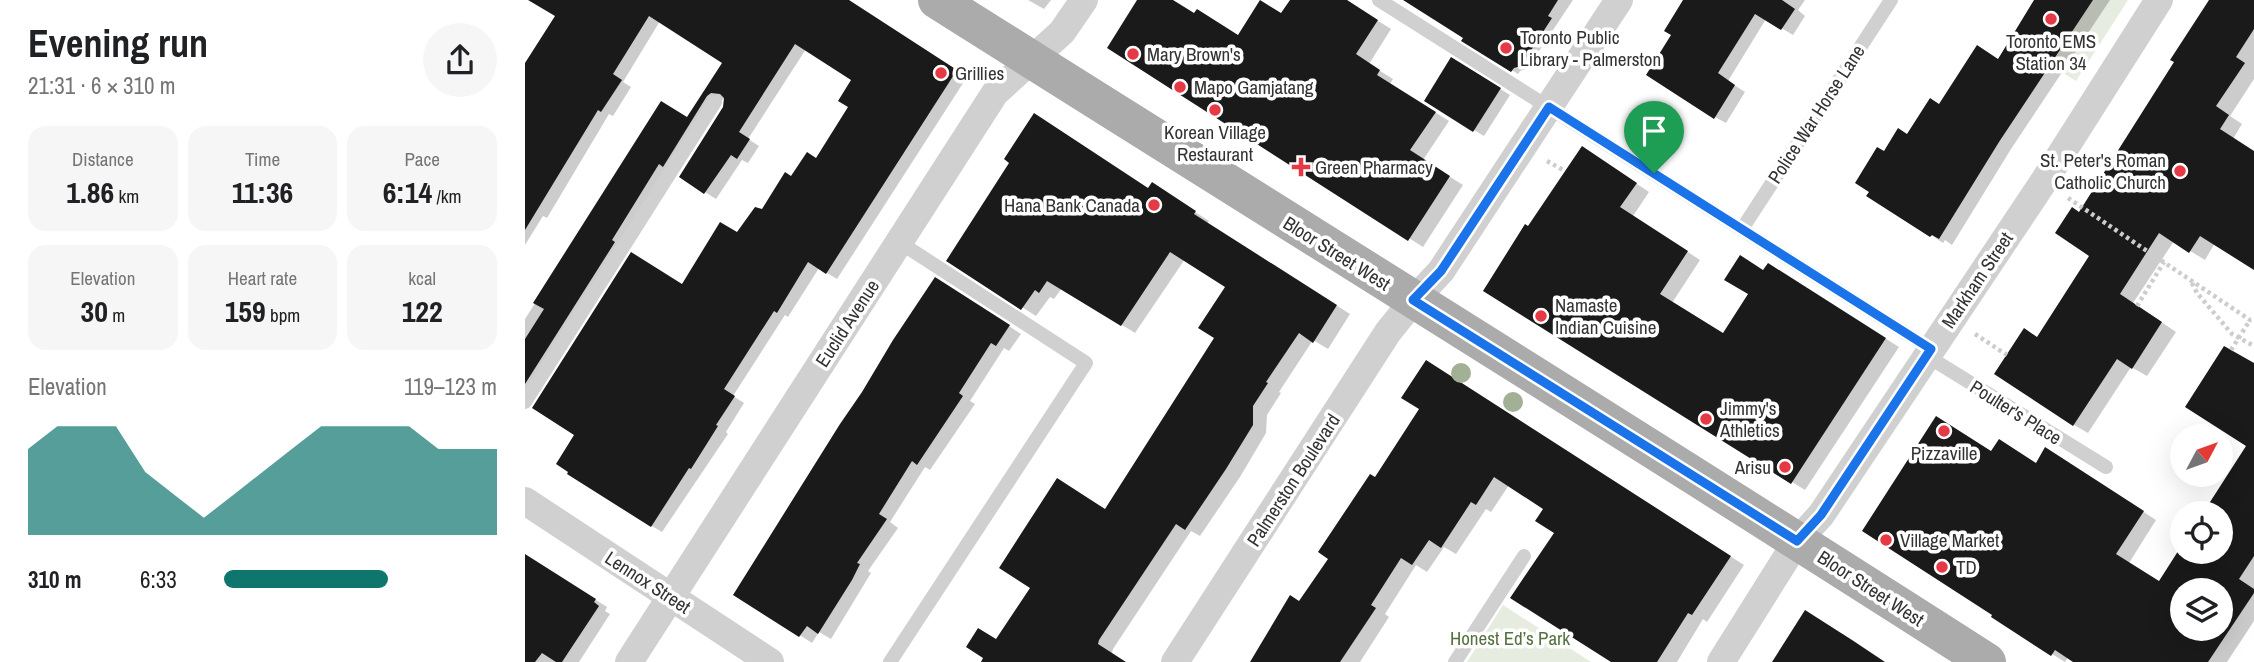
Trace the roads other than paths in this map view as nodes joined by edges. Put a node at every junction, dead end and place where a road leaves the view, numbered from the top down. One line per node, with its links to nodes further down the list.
1 (937, 0): 7 (main road, Bloor Street West)
2 (1084, 0): 7 (street, Euclid Avenue)
3 (1379, 0): 9 (lane, Poulter's Place)
4 (1619, 0): 9 (street, Palmerston Boulevard)
5 (1891, 0): 10 (lane, Police War Horse Lane)
6 (2159, 0): 13 (street, Markham Street)
7 (1032, 60): 11 (street, Euclid Avenue); 12 (main road, Bloor Street West)
8 (715, 102): 14 (lane)
9 (1549, 107): 10 (lane, Poulter's Place); 12 (street, Palmerston Boulevard)
10 (1742, 229): 13 (lane, Poulter's Place)
11 (899, 242): 19 (street, Euclid Avenue); 22 (lane)
12 (1413, 300): 17 (main road, Bloor Street West); 23 (street, Palmerston Boulevard)
13 (1929, 352): 15 (lane, Poulter's Place); 17 (street, Markham Street)
14 (525, 402)
15 (2106, 467)
16 (525, 501): 19 (street, Lennox Street)
17 (1797, 541): 25 (street, Markham Street); 26 (main road, Bloor Street West)
18 (1524, 556): 24 (lane)
19 (670, 597): 20 (street, Euclid Avenue); 21 (street, Lennox Street)
20 (629, 662)
21 (770, 662)
22 (890, 662)
23 (1175, 662)
24 (1455, 662)
25 (1721, 662)
26 (1987, 662)

